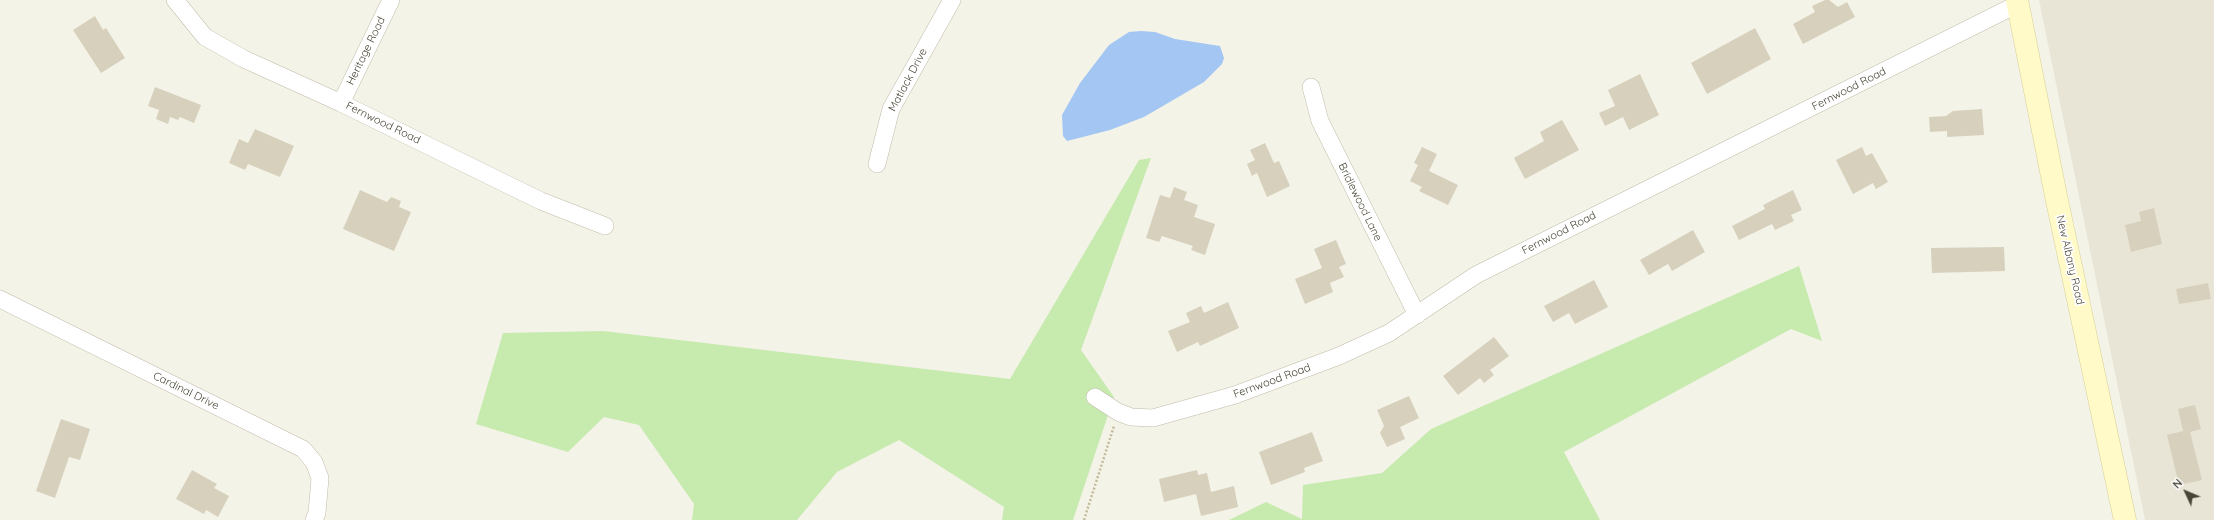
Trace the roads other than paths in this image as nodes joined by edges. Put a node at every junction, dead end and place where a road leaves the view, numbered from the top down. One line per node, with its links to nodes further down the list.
1 (175, 0): 6 (street, Fernwood Road)
2 (391, 0): 6 (street, Heritage Road)
3 (952, 0): 7 (street, Matlack Drive)
4 (2018, 2): 10 (street, Fernwood Road); 13 (main road, New Albany Road)
5 (1311, 87): 10 (street, Bridlewood Lane)
6 (341, 103): 8 (street, Fernwood Road)
7 (877, 164)
8 (605, 226)
9 (0, 299): 12 (street, Cardinal Drive)
10 (1416, 315): 11 (street, Fernwood Road)
11 (1095, 397)
12 (314, 520)
13 (2125, 520)

